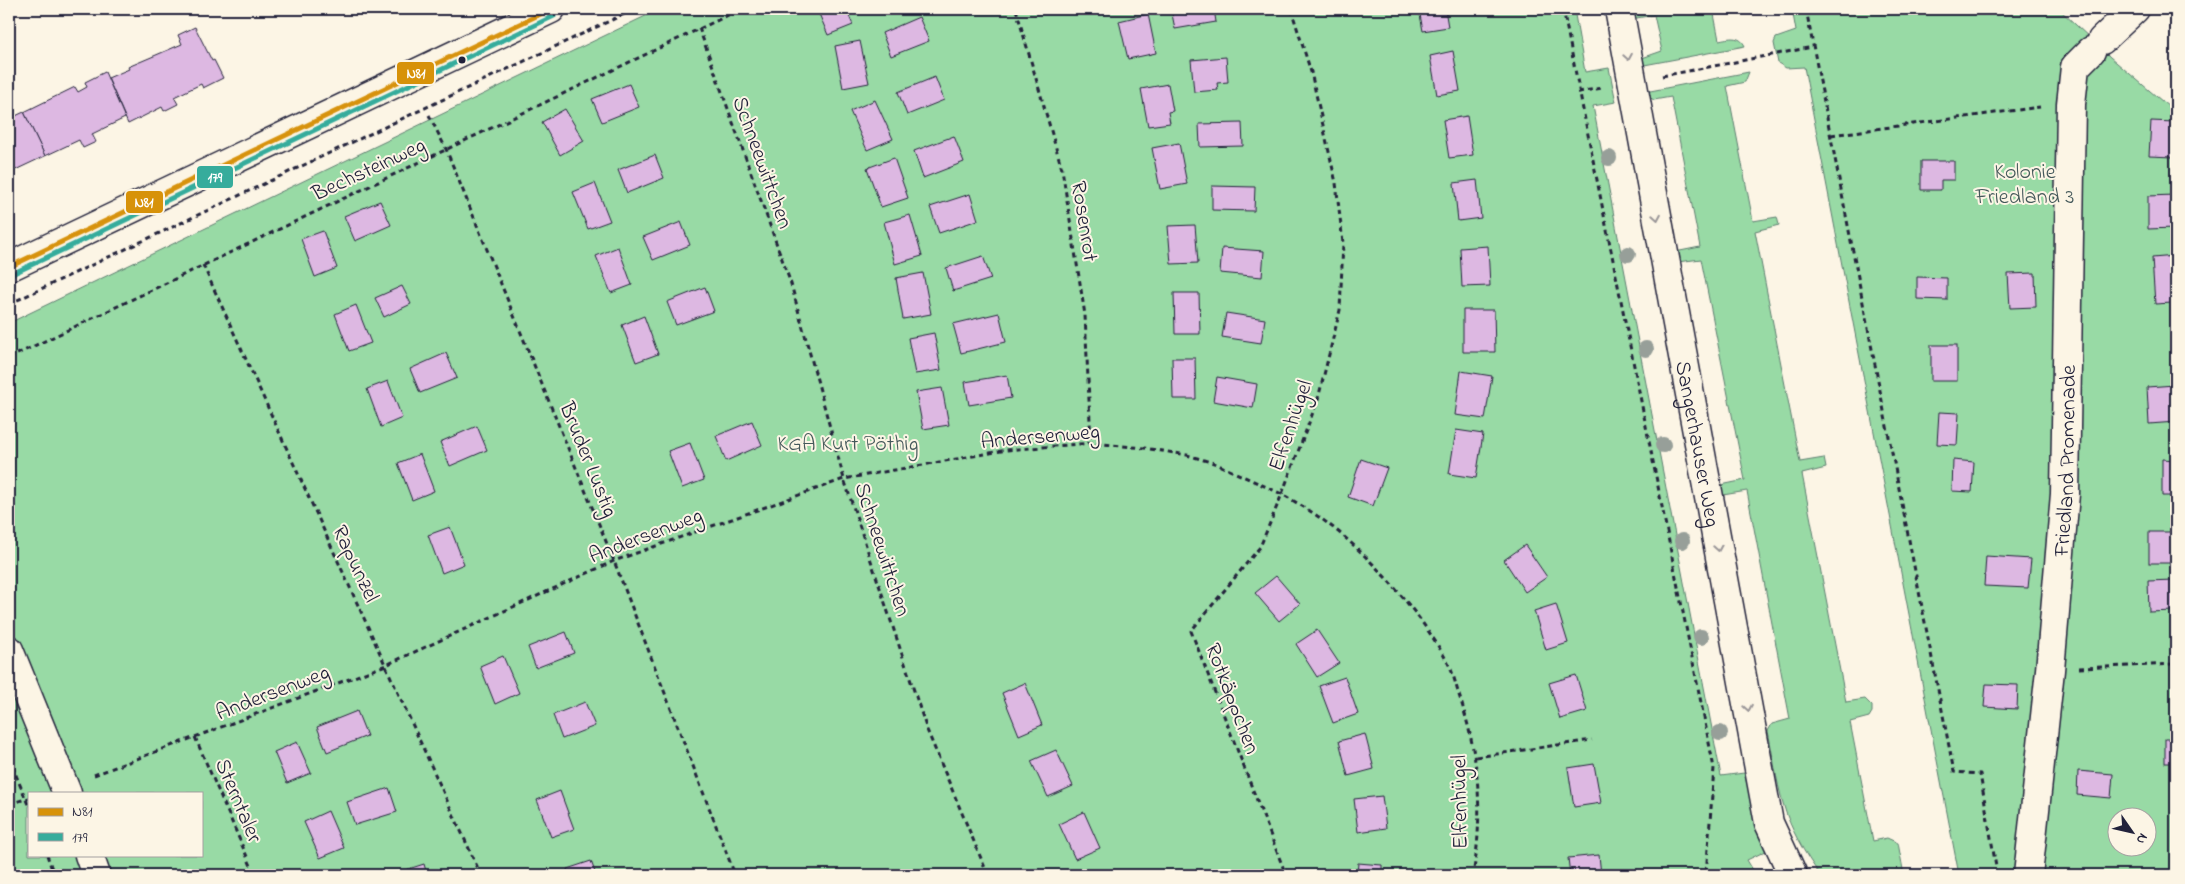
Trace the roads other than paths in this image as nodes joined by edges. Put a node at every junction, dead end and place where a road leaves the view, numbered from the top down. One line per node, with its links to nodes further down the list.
1 (1619, 9): 9 (street, Sangerhauser Weg, one-way to 9)
2 (2135, 9): 10 (street, Friedland Promenade)
3 (542, 11): 4 (street)
4 (9, 268)
5 (9, 650): 6 (street)
6 (66, 789)
7 (89, 856): 8 (street)
8 (96, 875)
9 (1794, 875)
10 (2028, 875)

